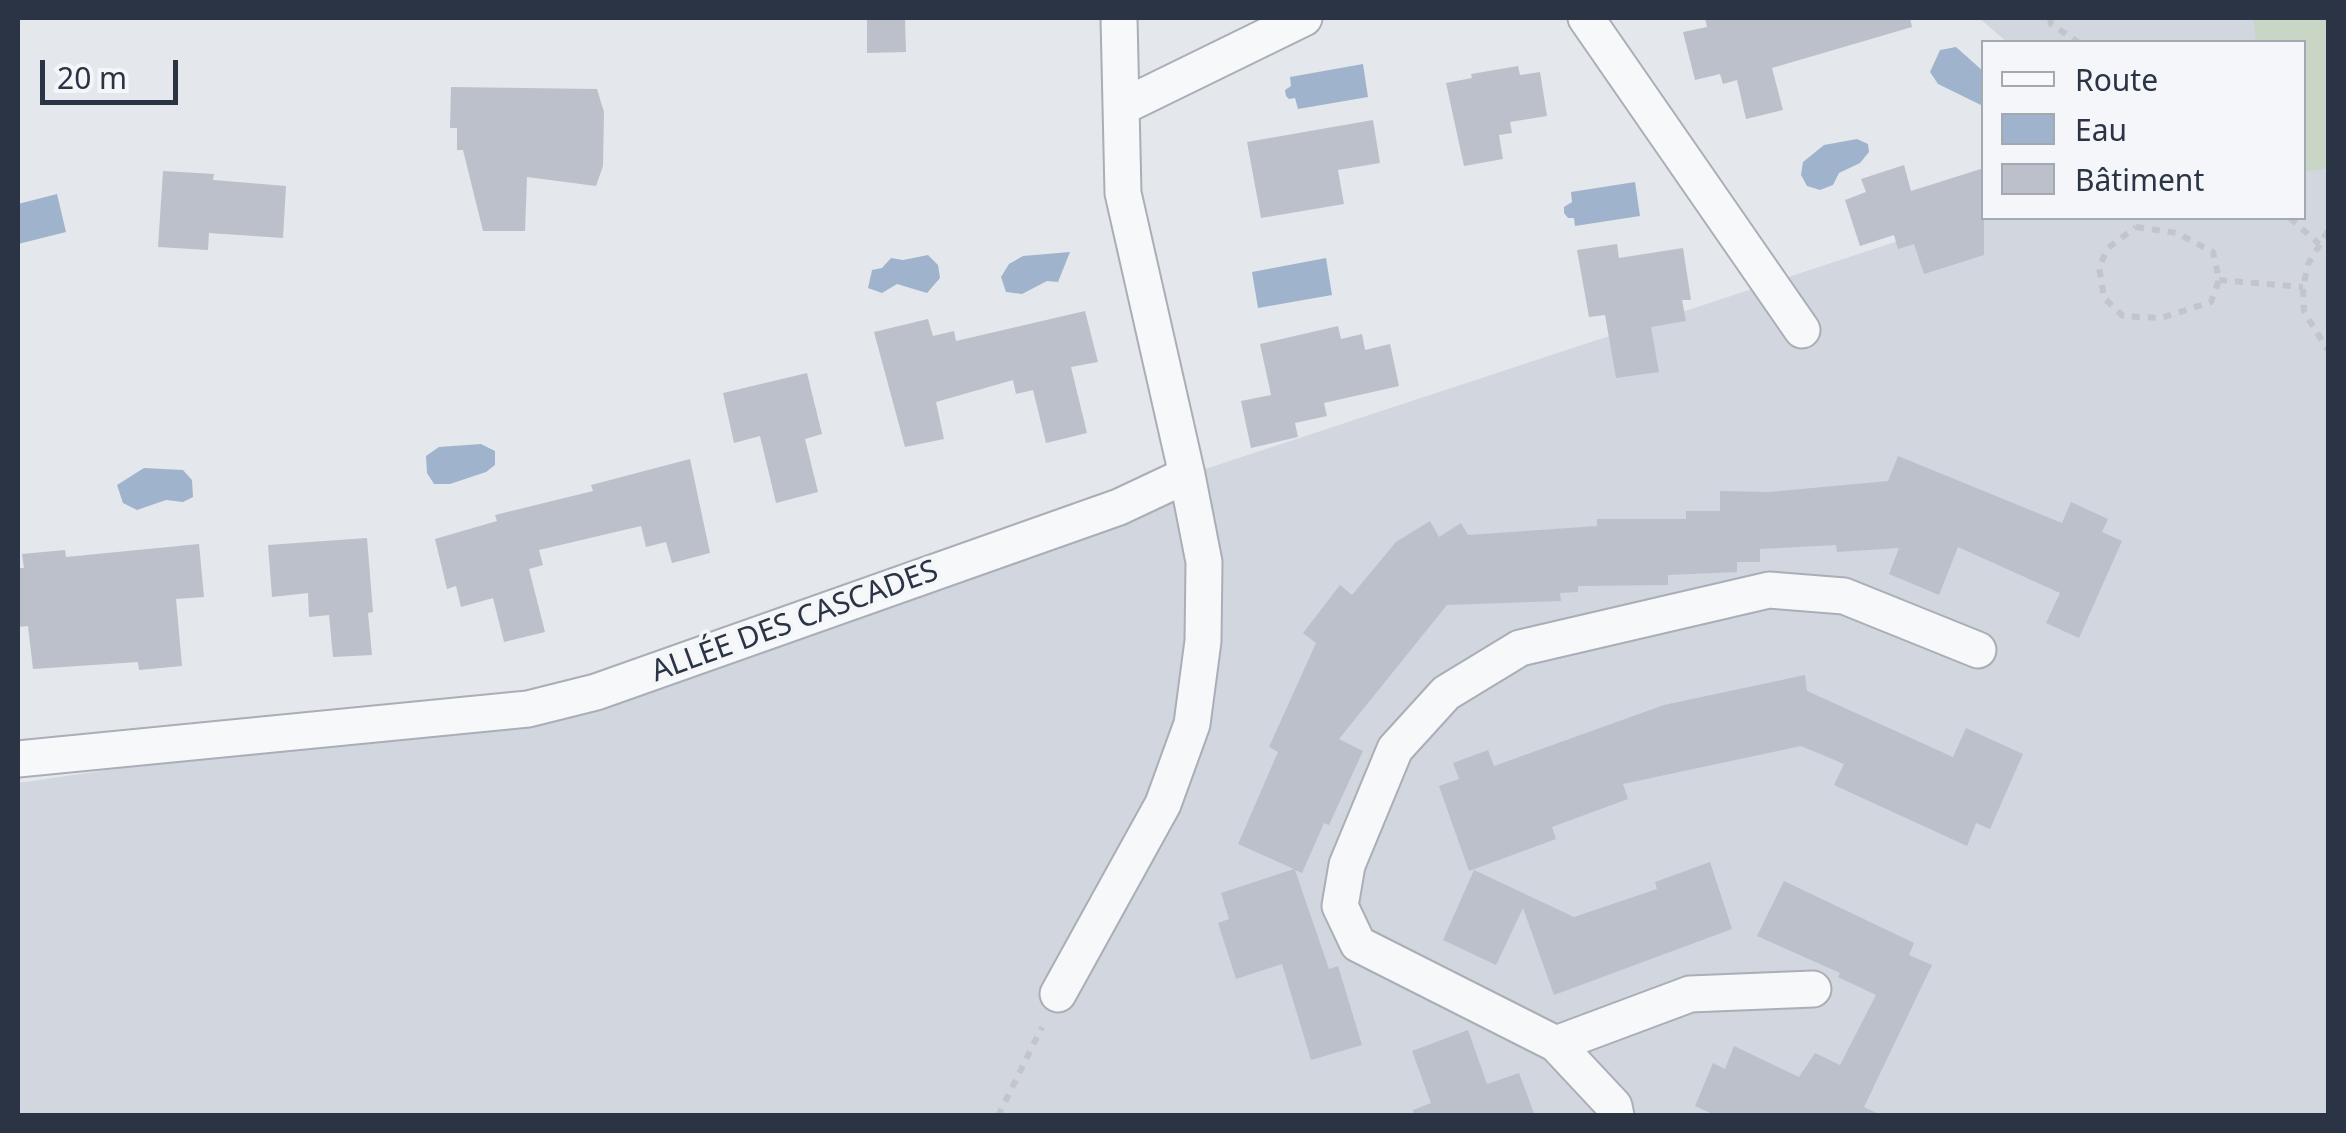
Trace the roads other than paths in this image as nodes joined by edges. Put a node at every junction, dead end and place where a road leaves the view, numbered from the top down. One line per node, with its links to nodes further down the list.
1 (1119, 18): 4 (street)
2 (1304, 18): 4 (street)
3 (1586, 18): 5 (street)
4 (1124, 106): 6 (street)
5 (1802, 330)
6 (1187, 475): 8 (street, ALLÉE DES CASCADES); 10 (street)
7 (1978, 650): 11 (street)
8 (18, 759)
9 (1812, 990): 11 (street)
10 (1058, 994)
11 (1556, 1044): 12 (street)
12 (1616, 1116)

